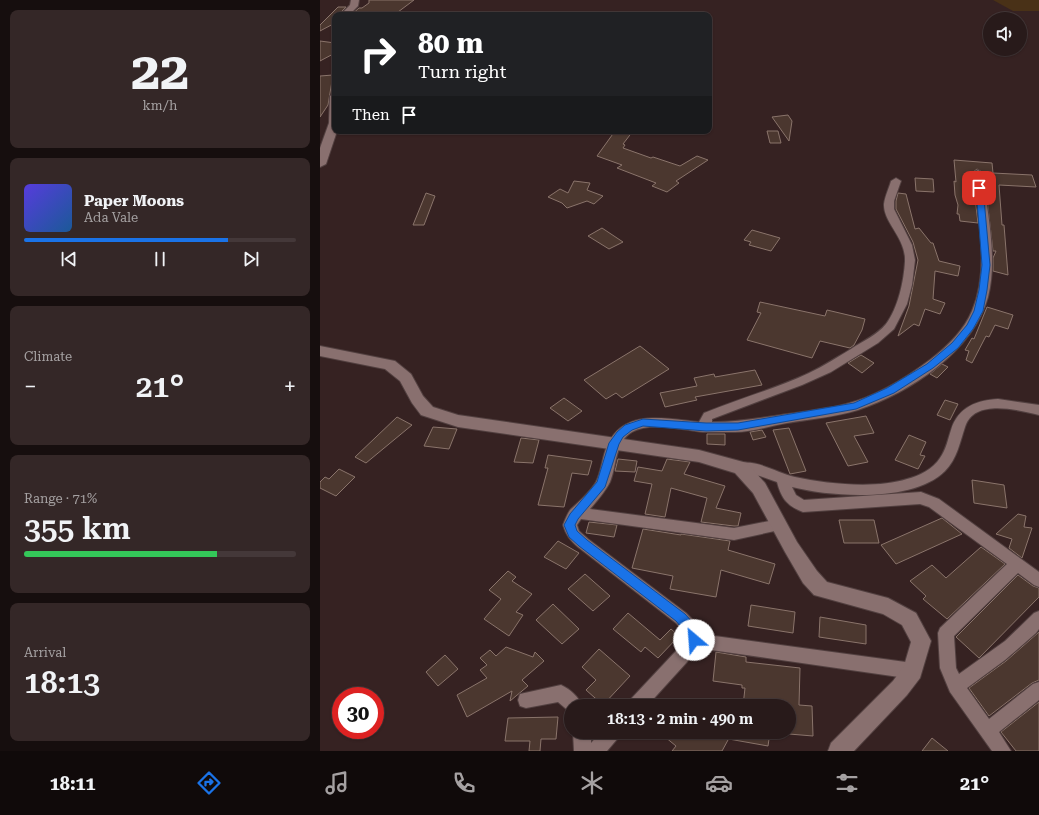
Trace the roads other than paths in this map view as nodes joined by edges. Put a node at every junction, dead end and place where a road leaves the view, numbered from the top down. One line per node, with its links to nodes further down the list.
1 (355, 0): 2 (street)
2 (347, 12)
3 (332, 129): 4 (street)
4 (320, 164)
5 (978, 173): 9 (street)
6 (896, 181): 9 (street)
7 (320, 351): 10 (street)
8 (1039, 410): 12 (street)
9 (706, 427): 10 (street)
10 (614, 443): 11 (street); 13 (street)
11 (740, 468): 12 (street); 14 (street)
12 (783, 479): 15 (street)
13 (576, 513): 14 (street); 18 (street)
14 (779, 525): 19 (street)
15 (1017, 564): 16 (street); 20 (street)
16 (1039, 580)
17 (1039, 618): 20 (street)
18 (694, 640): 19 (street); 23 (street)
19 (913, 671): 30 (street)
20 (956, 686): 25 (street)
21 (1039, 690): 25 (street)
22 (567, 699): 24 (street)
23 (642, 699)
24 (526, 700)
25 (987, 731): 31 (street)
26 (582, 739): 28 (street)
27 (606, 739): 29 (street)
28 (583, 751)
29 (596, 751)
30 (839, 751)
31 (1002, 751)

